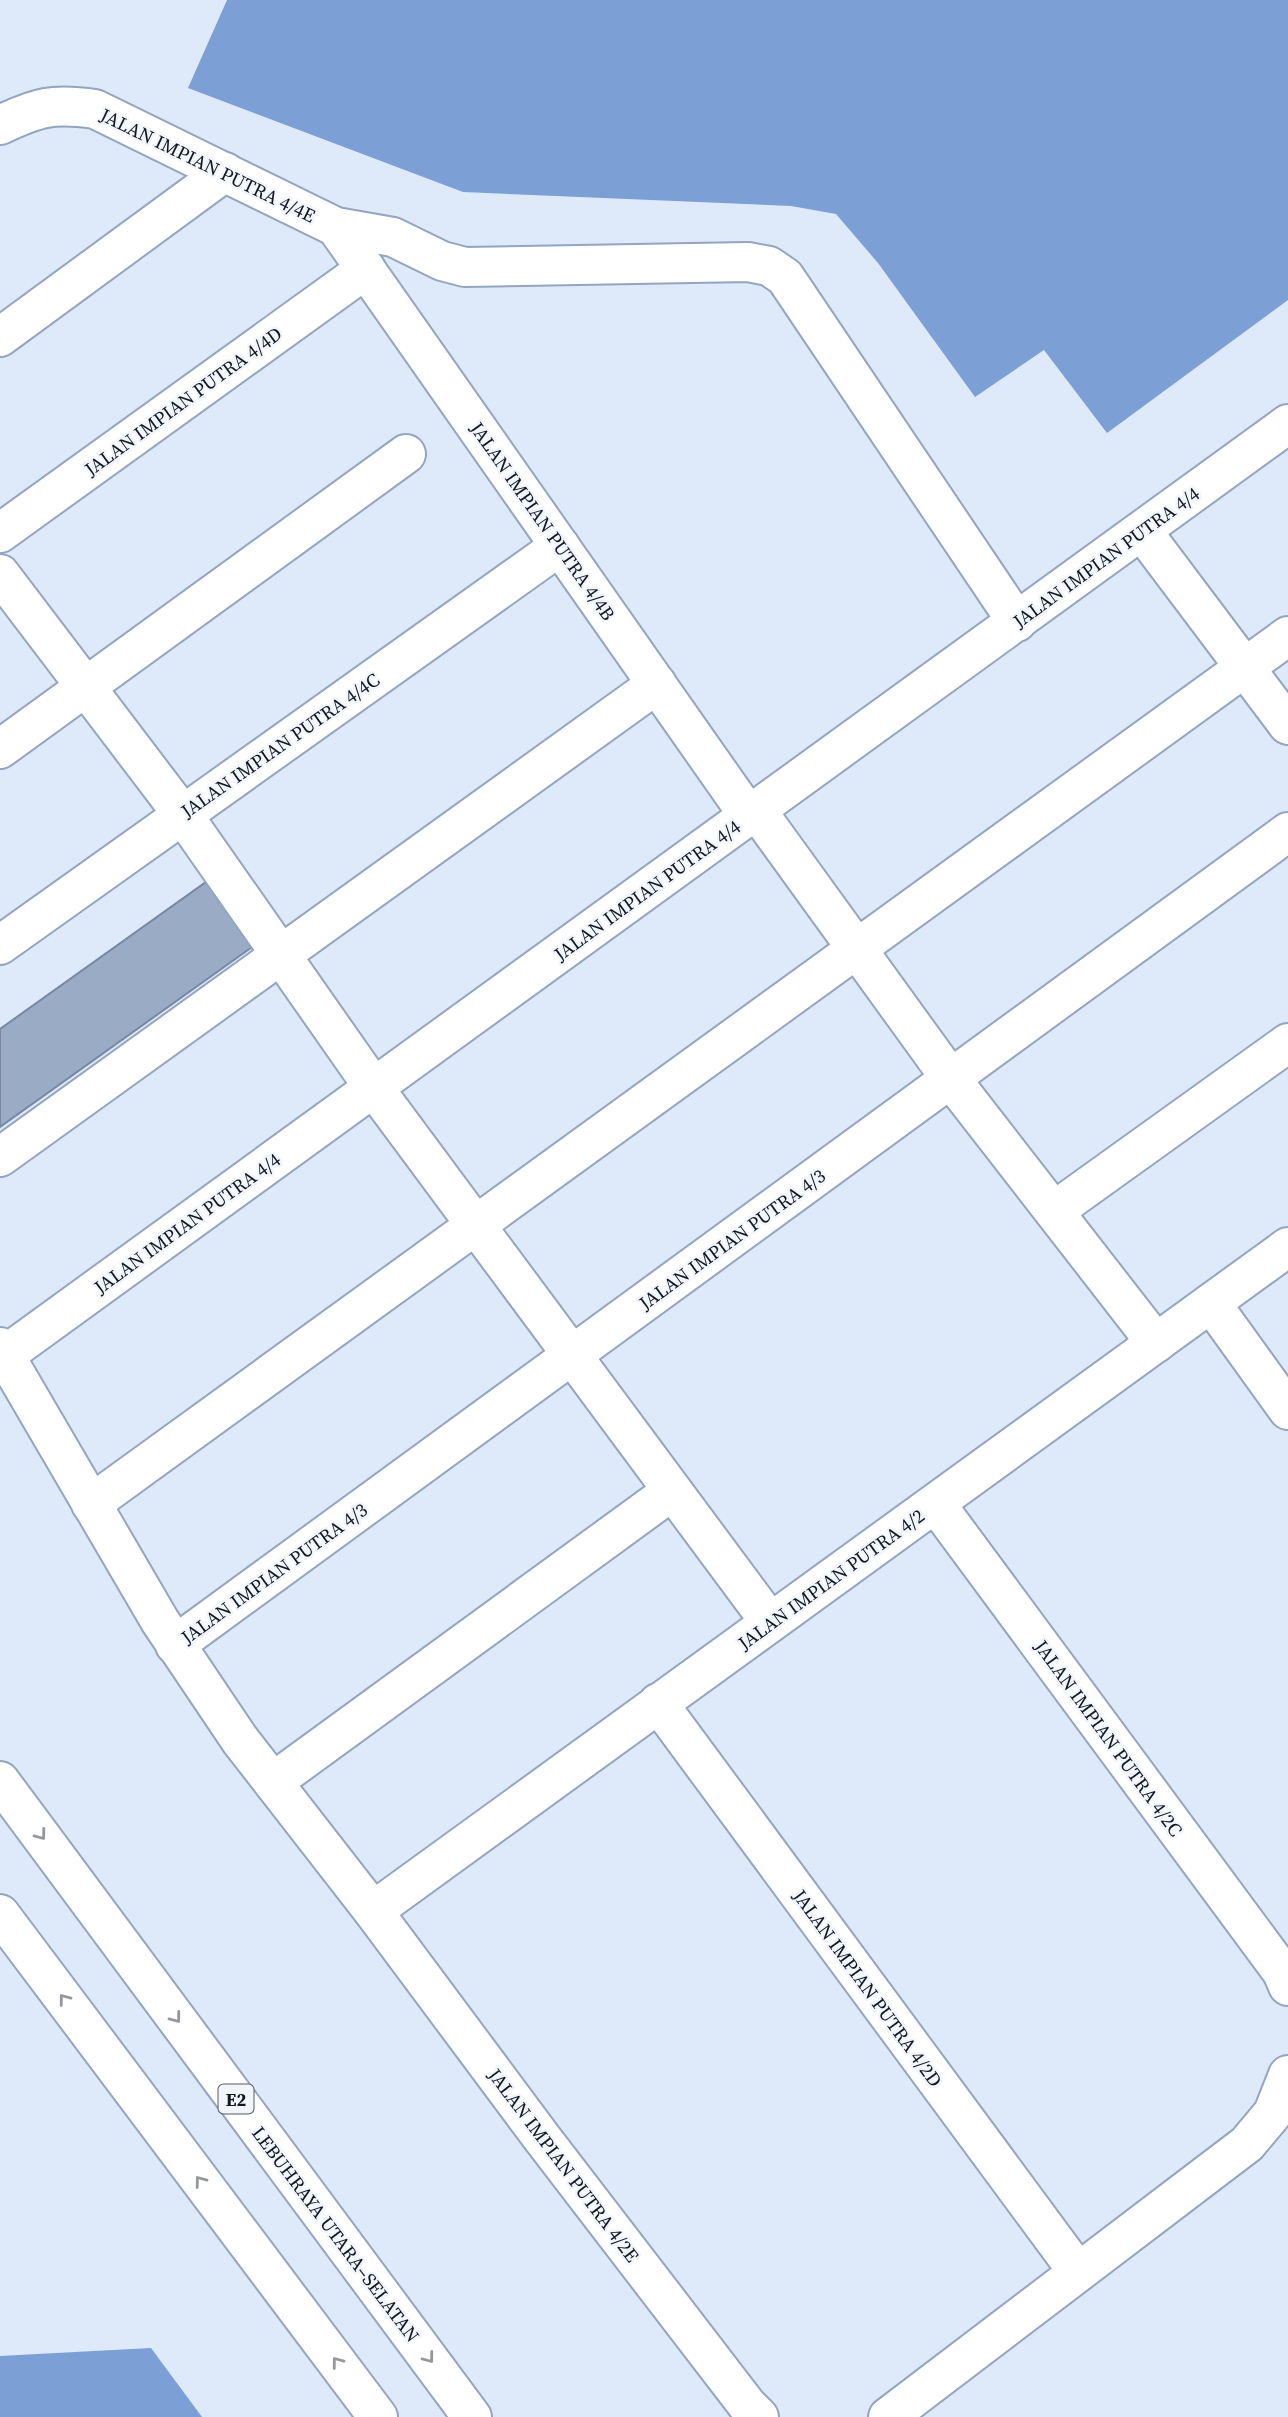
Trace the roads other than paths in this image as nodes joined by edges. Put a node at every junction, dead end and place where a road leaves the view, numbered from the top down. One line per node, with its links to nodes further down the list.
1 (0, 125): 2 (main road, JALAN IMPIAN PUTRA 4/4E)
2 (225, 172): 3 (main road, JALAN IMPIAN PUTRA 4/4E); 5 (main road)
3 (336, 227): 4 (main road, JALAN IMPIAN PUTRA 4/4B); 12 (main road)
4 (366, 269): 9 (main road, JALAN IMPIAN PUTRA 4/4D); 10 (main road, JALAN IMPIAN PUTRA 4/4B)
5 (0, 337)
6 (1288, 424): 8 (main road, JALAN IMPIAN PUTRA 4/4)
7 (406, 454): 16 (main road)
8 (1142, 531): 12 (main road, JALAN IMPIAN PUTRA 4/4); 14 (main road)
9 (0, 533)
10 (560, 546): 15 (main road, JALAN IMPIAN PUTRA 4/4B); 20 (main road, JALAN IMPIAN PUTRA 4/4C)
11 (0, 574): 16 (main road)
12 (1017, 622): 19 (main road, JALAN IMPIAN PUTRA 4/4)
13 (1288, 636): 14 (main road)
14 (1245, 667): 17 (main road); 23 (main road)
15 (657, 684): 19 (main road, JALAN IMPIAN PUTRA 4/4B); 24 (main road)
16 (86, 687): 18 (main road); 20 (main road)
17 (1288, 725)
18 (0, 749)
19 (753, 814): 23 (main road, JALAN IMPIAN PUTRA 4/4B); 27 (main road, JALAN IMPIAN PUTRA 4/4)
20 (183, 815): 22 (main road, JALAN IMPIAN PUTRA 4/4C); 24 (main road)
21 (1288, 832): 26 (main road, JALAN IMPIAN PUTRA 4/3)
22 (0, 945)
23 (857, 948): 26 (main road, JALAN IMPIAN PUTRA 4/4B); 30 (main road)
24 (281, 955): 27 (main road); 28 (main road)
25 (1288, 1043): 29 (main road)
26 (951, 1079): 29 (main road, JALAN IMPIAN PUTRA 4/4B); 35 (main road, JALAN IMPIAN PUTRA 4/3)
27 (373, 1088): 30 (main road); 34 (main road, JALAN IMPIAN PUTRA 4/4)
28 (0, 1157)
29 (1054, 1211): 33 (main road, JALAN IMPIAN PUTRA 4/4B)
30 (475, 1226): 35 (main road); 38 (main road)
31 (1288, 1247): 32 (main road, JALAN IMPIAN PUTRA 4/2)
32 (1210, 1303): 33 (main road, JALAN IMPIAN PUTRA 4/2); 36 (main road)
33 (1156, 1343): 39 (main road, JALAN IMPIAN PUTRA 4/2)
34 (2, 1351): 38 (main road, JALAN IMPIAN PUTRA 4/2E)
35 (571, 1356): 37 (main road); 41 (main road, JALAN IMPIAN PUTRA 4/3)
36 (1288, 1409)
37 (672, 1491): 40 (main road); 44 (main road)
38 (91, 1504): 41 (main road, JALAN IMPIAN PUTRA 4/2E)
39 (936, 1504): 40 (main road, JALAN IMPIAN PUTRA 4/2); 47 (main road, JALAN IMPIAN PUTRA 4/2C)
40 (770, 1622): 42 (main road, JALAN IMPIAN PUTRA 4/2)
41 (175, 1645): 44 (main road, JALAN IMPIAN PUTRA 4/2E)
42 (658, 1703): 45 (main road, JALAN IMPIAN PUTRA 4/2); 49 (main road, JALAN IMPIAN PUTRA 4/2D)
43 (0, 1780): 51 (main road, LEBUHRAYA UTARA–SELATAN / E2, one-way to 51)
44 (273, 1782): 45 (main road, JALAN IMPIAN PUTRA 4/2E)
45 (373, 1911): 52 (main road, JALAN IMPIAN PUTRA 4/2E)
46 (0, 1914): 50 (main road, one-way to 46)
47 (1285, 1979)
48 (1288, 2075): 49 (main road)
49 (1078, 2273): 53 (main road)
50 (378, 2417)
51 (472, 2417)
52 (759, 2417)
53 (888, 2417)

